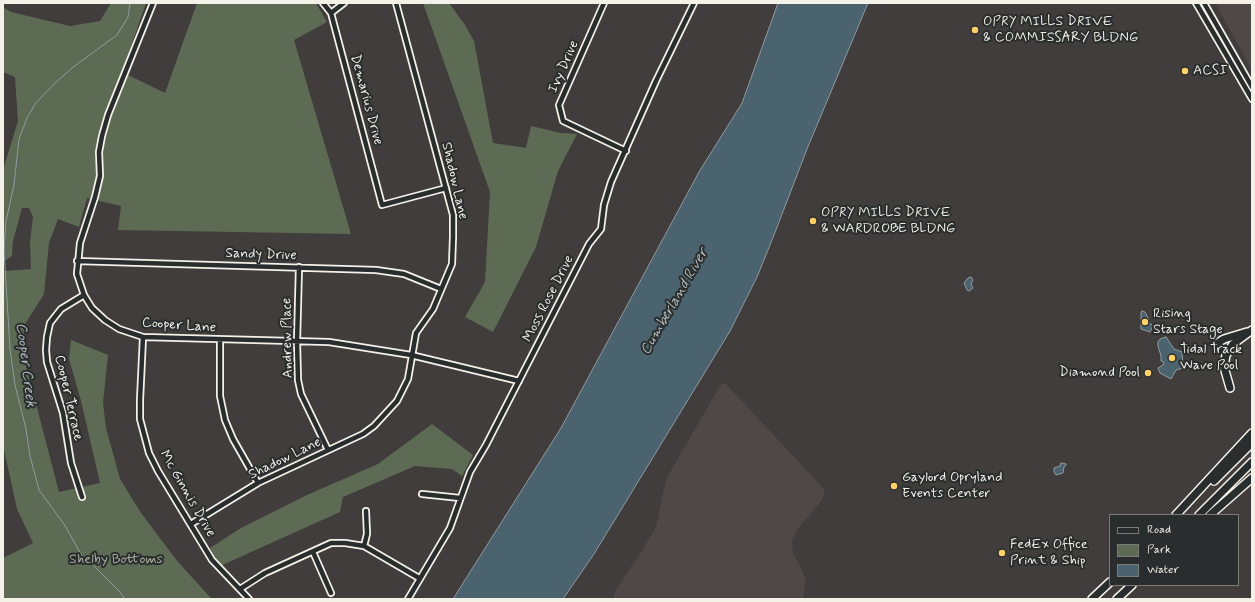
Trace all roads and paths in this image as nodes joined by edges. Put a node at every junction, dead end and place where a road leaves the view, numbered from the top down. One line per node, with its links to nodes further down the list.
1 (153, 3): 14 (street, Cooper Lane)
2 (323, 3): 9 (street, Demarius Drive)
3 (344, 3): 9 (street)
4 (396, 3): 13 (street, Shadow Lane)
5 (604, 3): 12 (street, Ivy Drive)
6 (694, 3): 12 (street, Moss Rose Drive)
7 (1196, 3): 11 (street)
8 (1204, 3): 10 (street)
9 (331, 12): 13 (street, Demarius Drive)
10 (1252, 86)
11 (1252, 100)
12 (626, 151): 24 (street, Moss Rose Drive)
13 (446, 188): 16 (street, Shadow Lane)
14 (77, 261): 15 (street, Sandy Drive); 17 (street, Cooper Lane)
15 (299, 267): 16 (street, Sandy Drive); 21 (street, Andrew Place)
16 (441, 289): 23 (street, Shadow Lane)
17 (84, 295): 19 (street, Cooper Lane); 33 (street, Cooper Terrace)
18 (1251, 331): 22 (highway); 25 (highway)
19 (143, 337): 20 (street, Cooper Lane); 40 (street, Mc Ginnis Drive)
20 (220, 340): 21 (street, Cooper Lane); 31 (street)
21 (297, 342): 23 (street, Cooper Lane); 28 (street, Andrew Place)
22 (1219, 342)
23 (411, 355): 24 (street, Cooper Lane); 28 (street, Shadow Lane)
24 (519, 381): 34 (street, Moss Rose Drive)
25 (1230, 388)
26 (1252, 433): 36 (highway)
27 (1252, 443): 37 (highway)
28 (328, 450): 31 (street, Shadow Lane)
29 (1252, 462): 38 (highway)
30 (1252, 478): 39 (highway)
31 (258, 483): 40 (street, Shadow Lane)
32 (422, 494): 34 (street)
33 (82, 497)
34 (460, 498): 43 (street, Moss Rose Drive)
35 (366, 511): 41 (street)
36 (1178, 514)
37 (1178, 514)
38 (1200, 514)
39 (1211, 514)
40 (191, 524): 47 (street, Mc Ginnis Drive)
41 (364, 546): 42 (street); 43 (street)
42 (313, 552): 47 (street); 48 (street)
43 (419, 578): 50 (street, Moss Rose Drive)
44 (1109, 583): 51 (highway)
45 (1128, 586): 52 (highway)
46 (1131, 586): 52 (highway)
47 (240, 589): 49 (street, Mc Ginnis Drive)
48 (331, 593)
49 (249, 599)
50 (408, 599)
51 (1092, 599)
52 (1116, 599)

